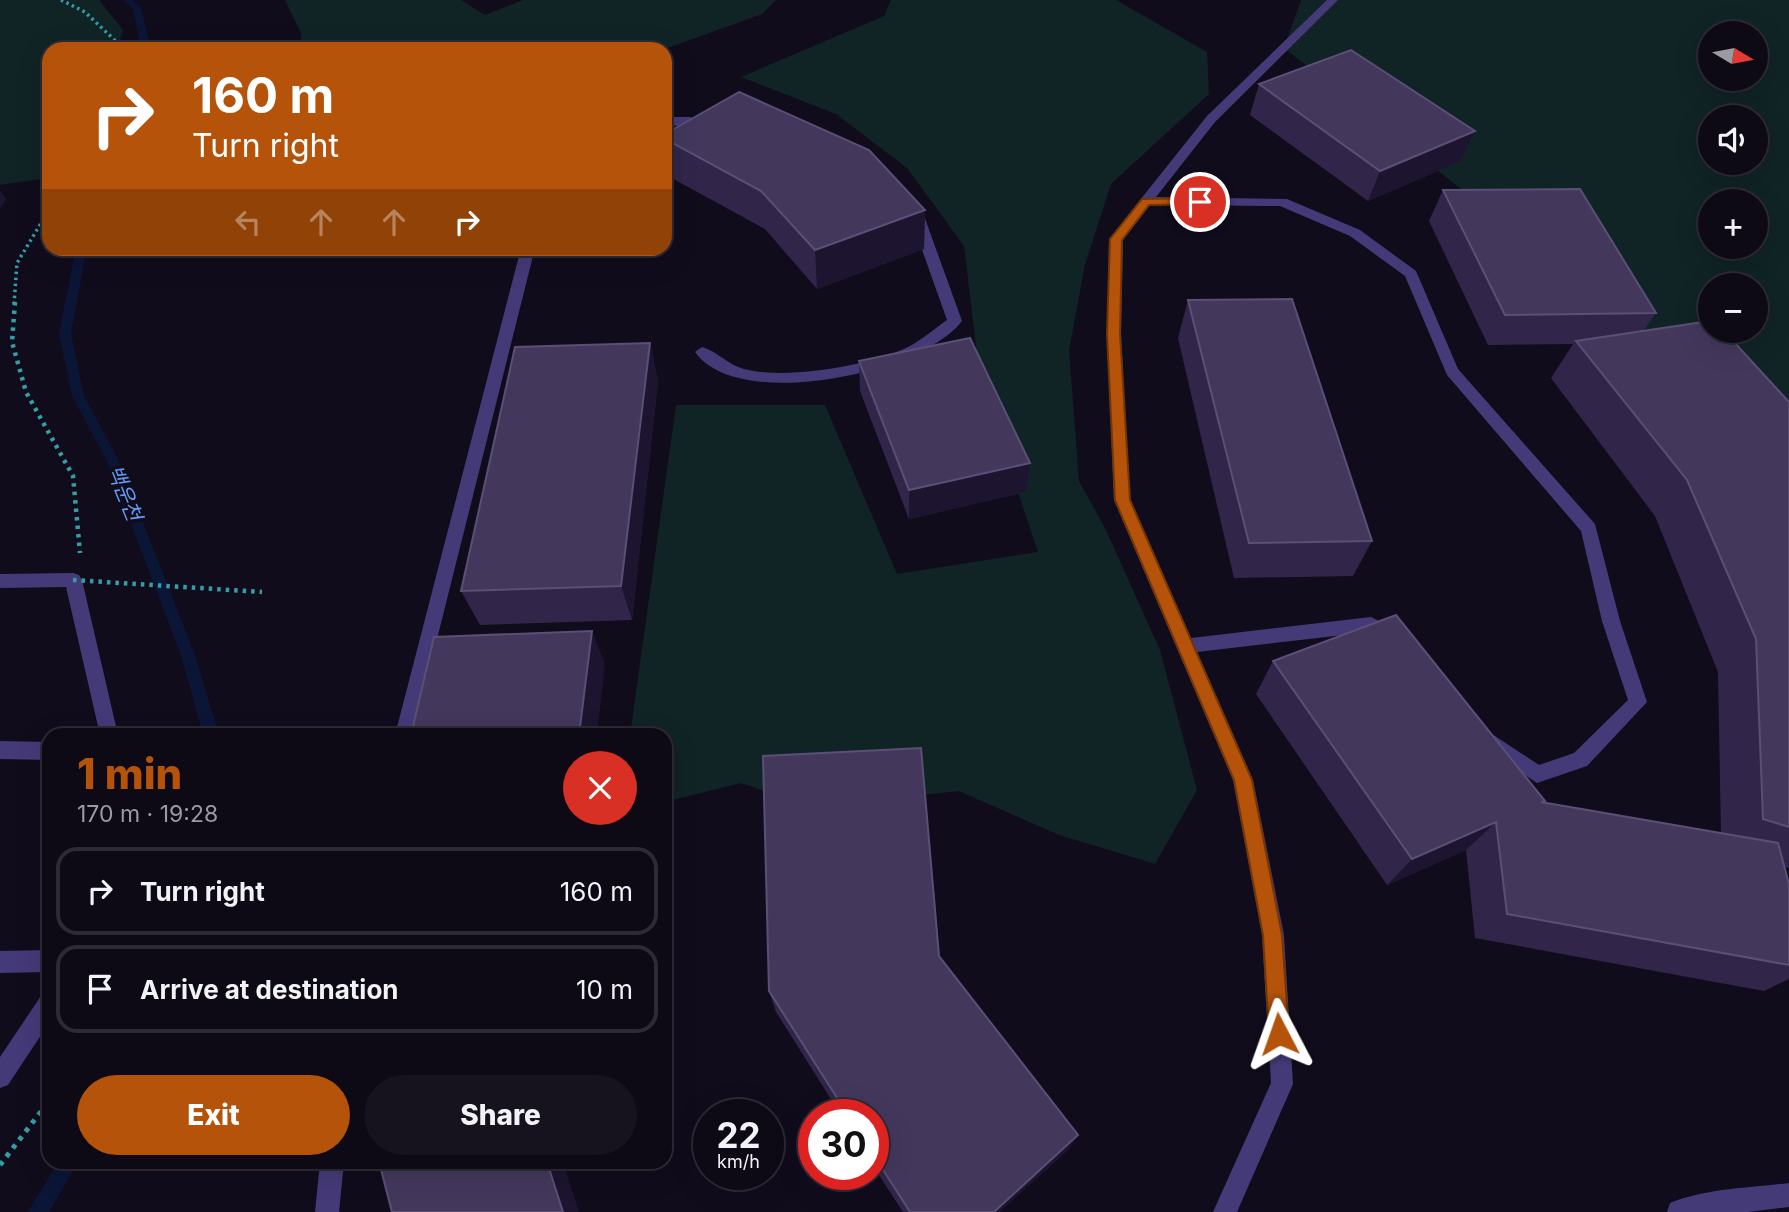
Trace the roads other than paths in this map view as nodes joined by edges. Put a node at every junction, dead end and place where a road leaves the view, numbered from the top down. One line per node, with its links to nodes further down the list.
1 (1333, 0): 4 (street)
2 (672, 121): 3 (street)
3 (729, 127)
4 (1146, 201): 10 (street); 13 (street)
5 (907, 207): 7 (street)
6 (526, 256): 12 (street)
7 (702, 352)
8 (0, 581): 11 (street)
9 (1403, 641): 10 (street)
10 (1186, 646): 23 (street)
11 (108, 728)
12 (406, 728)
13 (1474, 730)
14 (0, 750): 15 (street)
15 (42, 751)
16 (42, 961): 17 (street)
17 (0, 962)
18 (42, 1014): 19 (street)
19 (0, 1077)
20 (331, 1169): 22 (street)
21 (1789, 1195): 24 (street)
22 (327, 1212)
23 (1226, 1212)
24 (1679, 1212)

